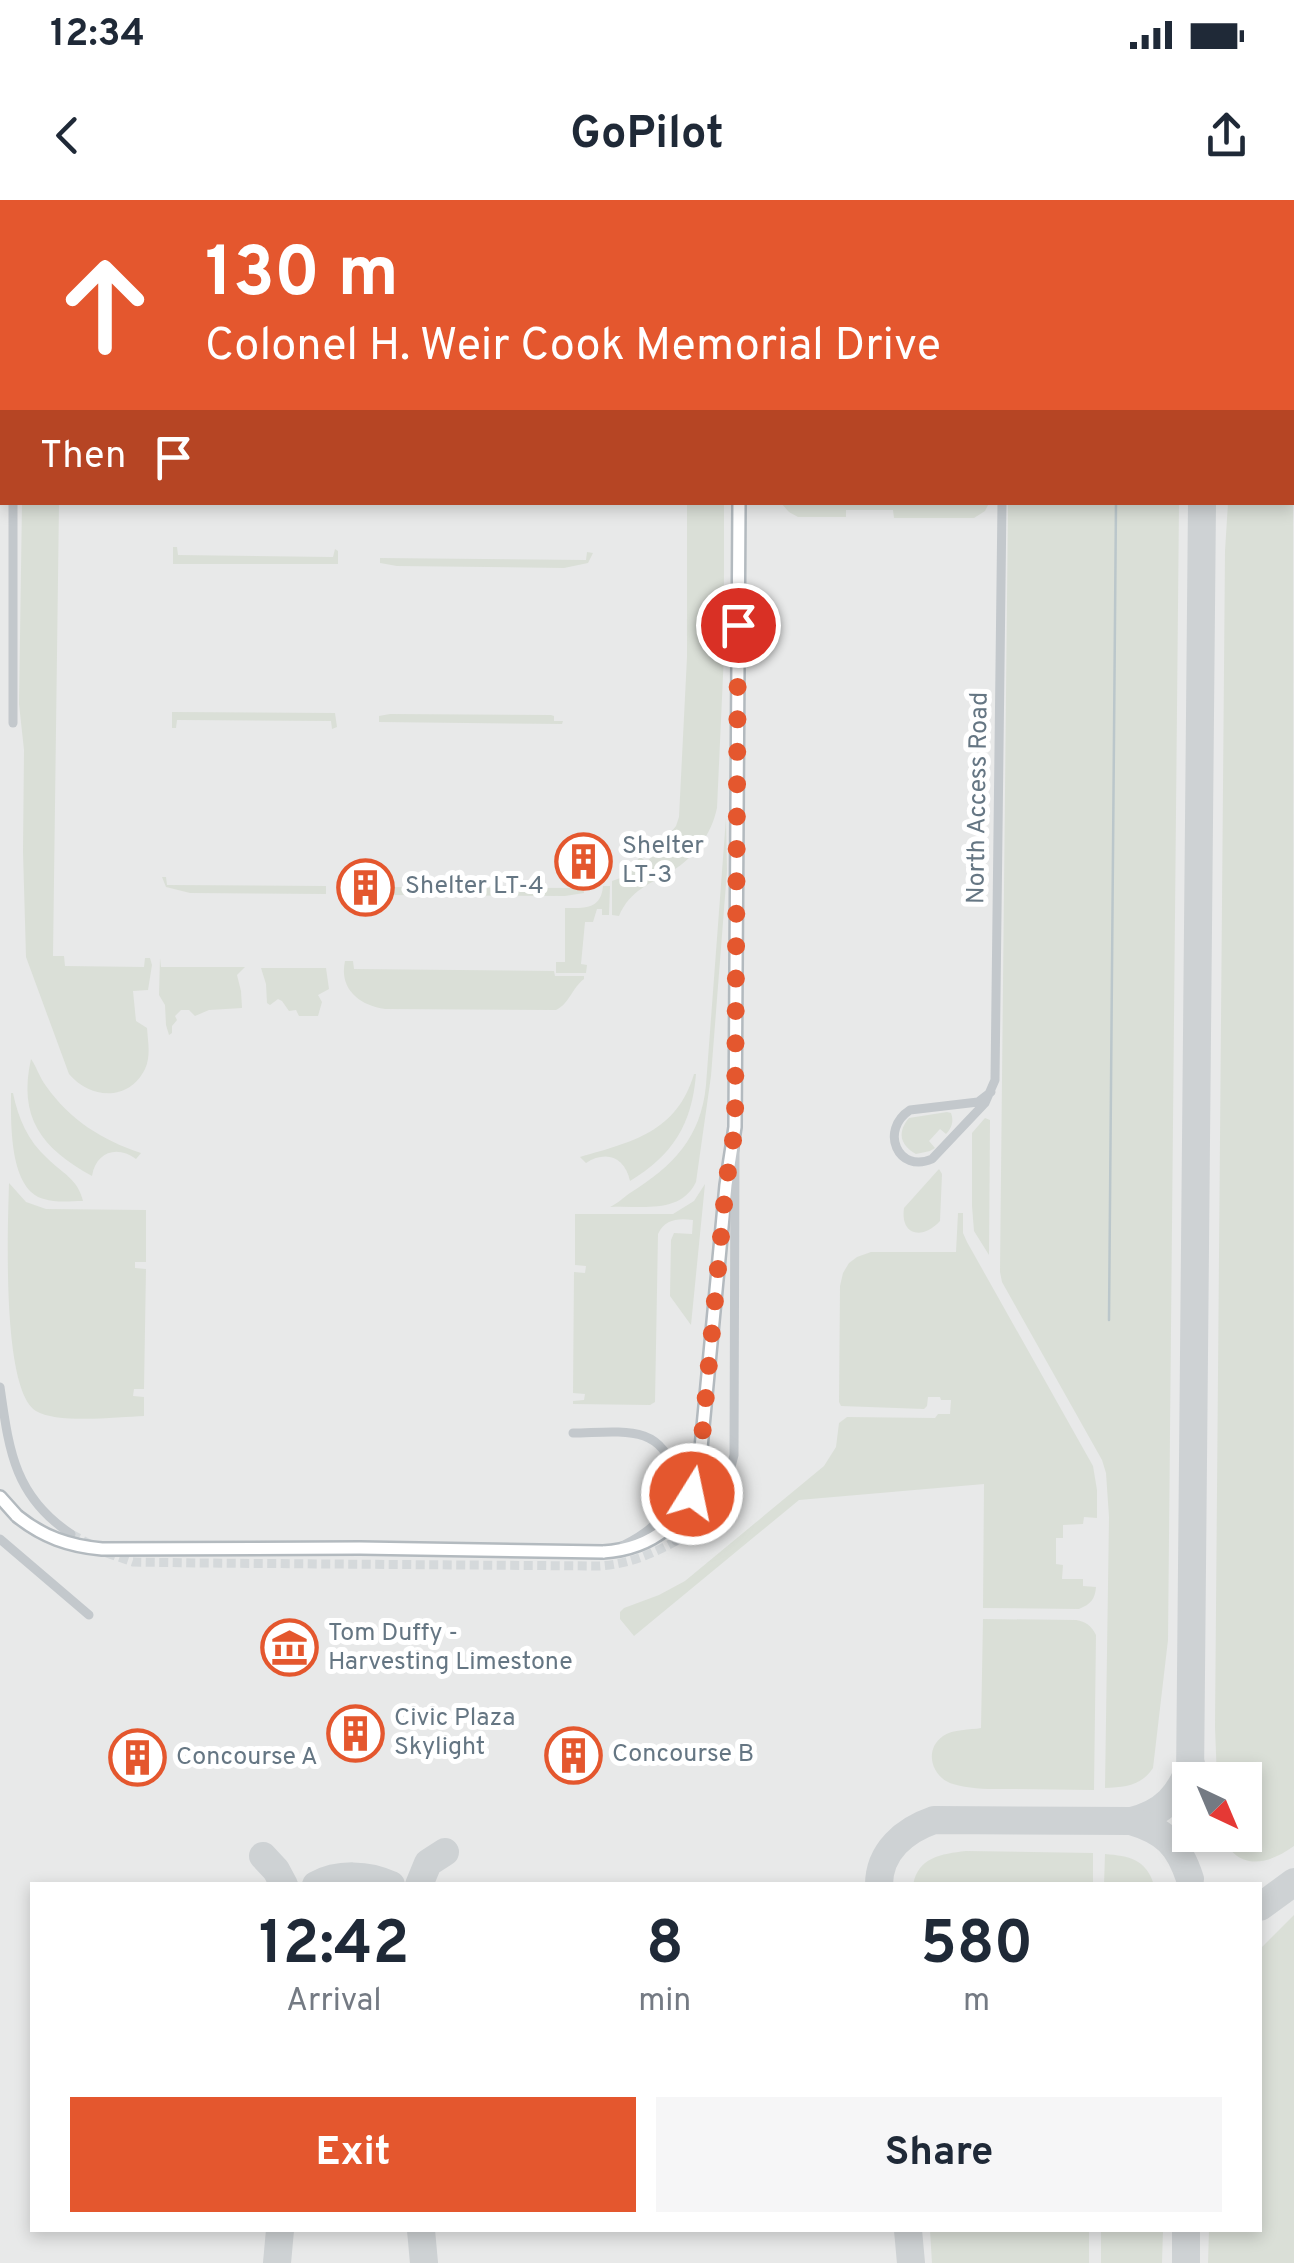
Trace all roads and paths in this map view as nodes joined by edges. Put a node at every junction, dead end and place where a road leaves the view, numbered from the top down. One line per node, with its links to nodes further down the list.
1 (13, 505): 4 (street)
2 (739, 505): 6 (street)
3 (1002, 505): 5 (street, North Access Road)
4 (13, 723)
5 (991, 1092): 5 (street)
6 (735, 1128): 12 (street); 13 (street)
7 (0, 1387): 10 (street)
8 (573, 1433): 13 (street)
9 (0, 1497): 13 (street, bridge)
10 (72, 1534)
11 (0, 1539): 14 (street)
12 (676, 1541)
13 (603, 1552)
14 (90, 1616)

